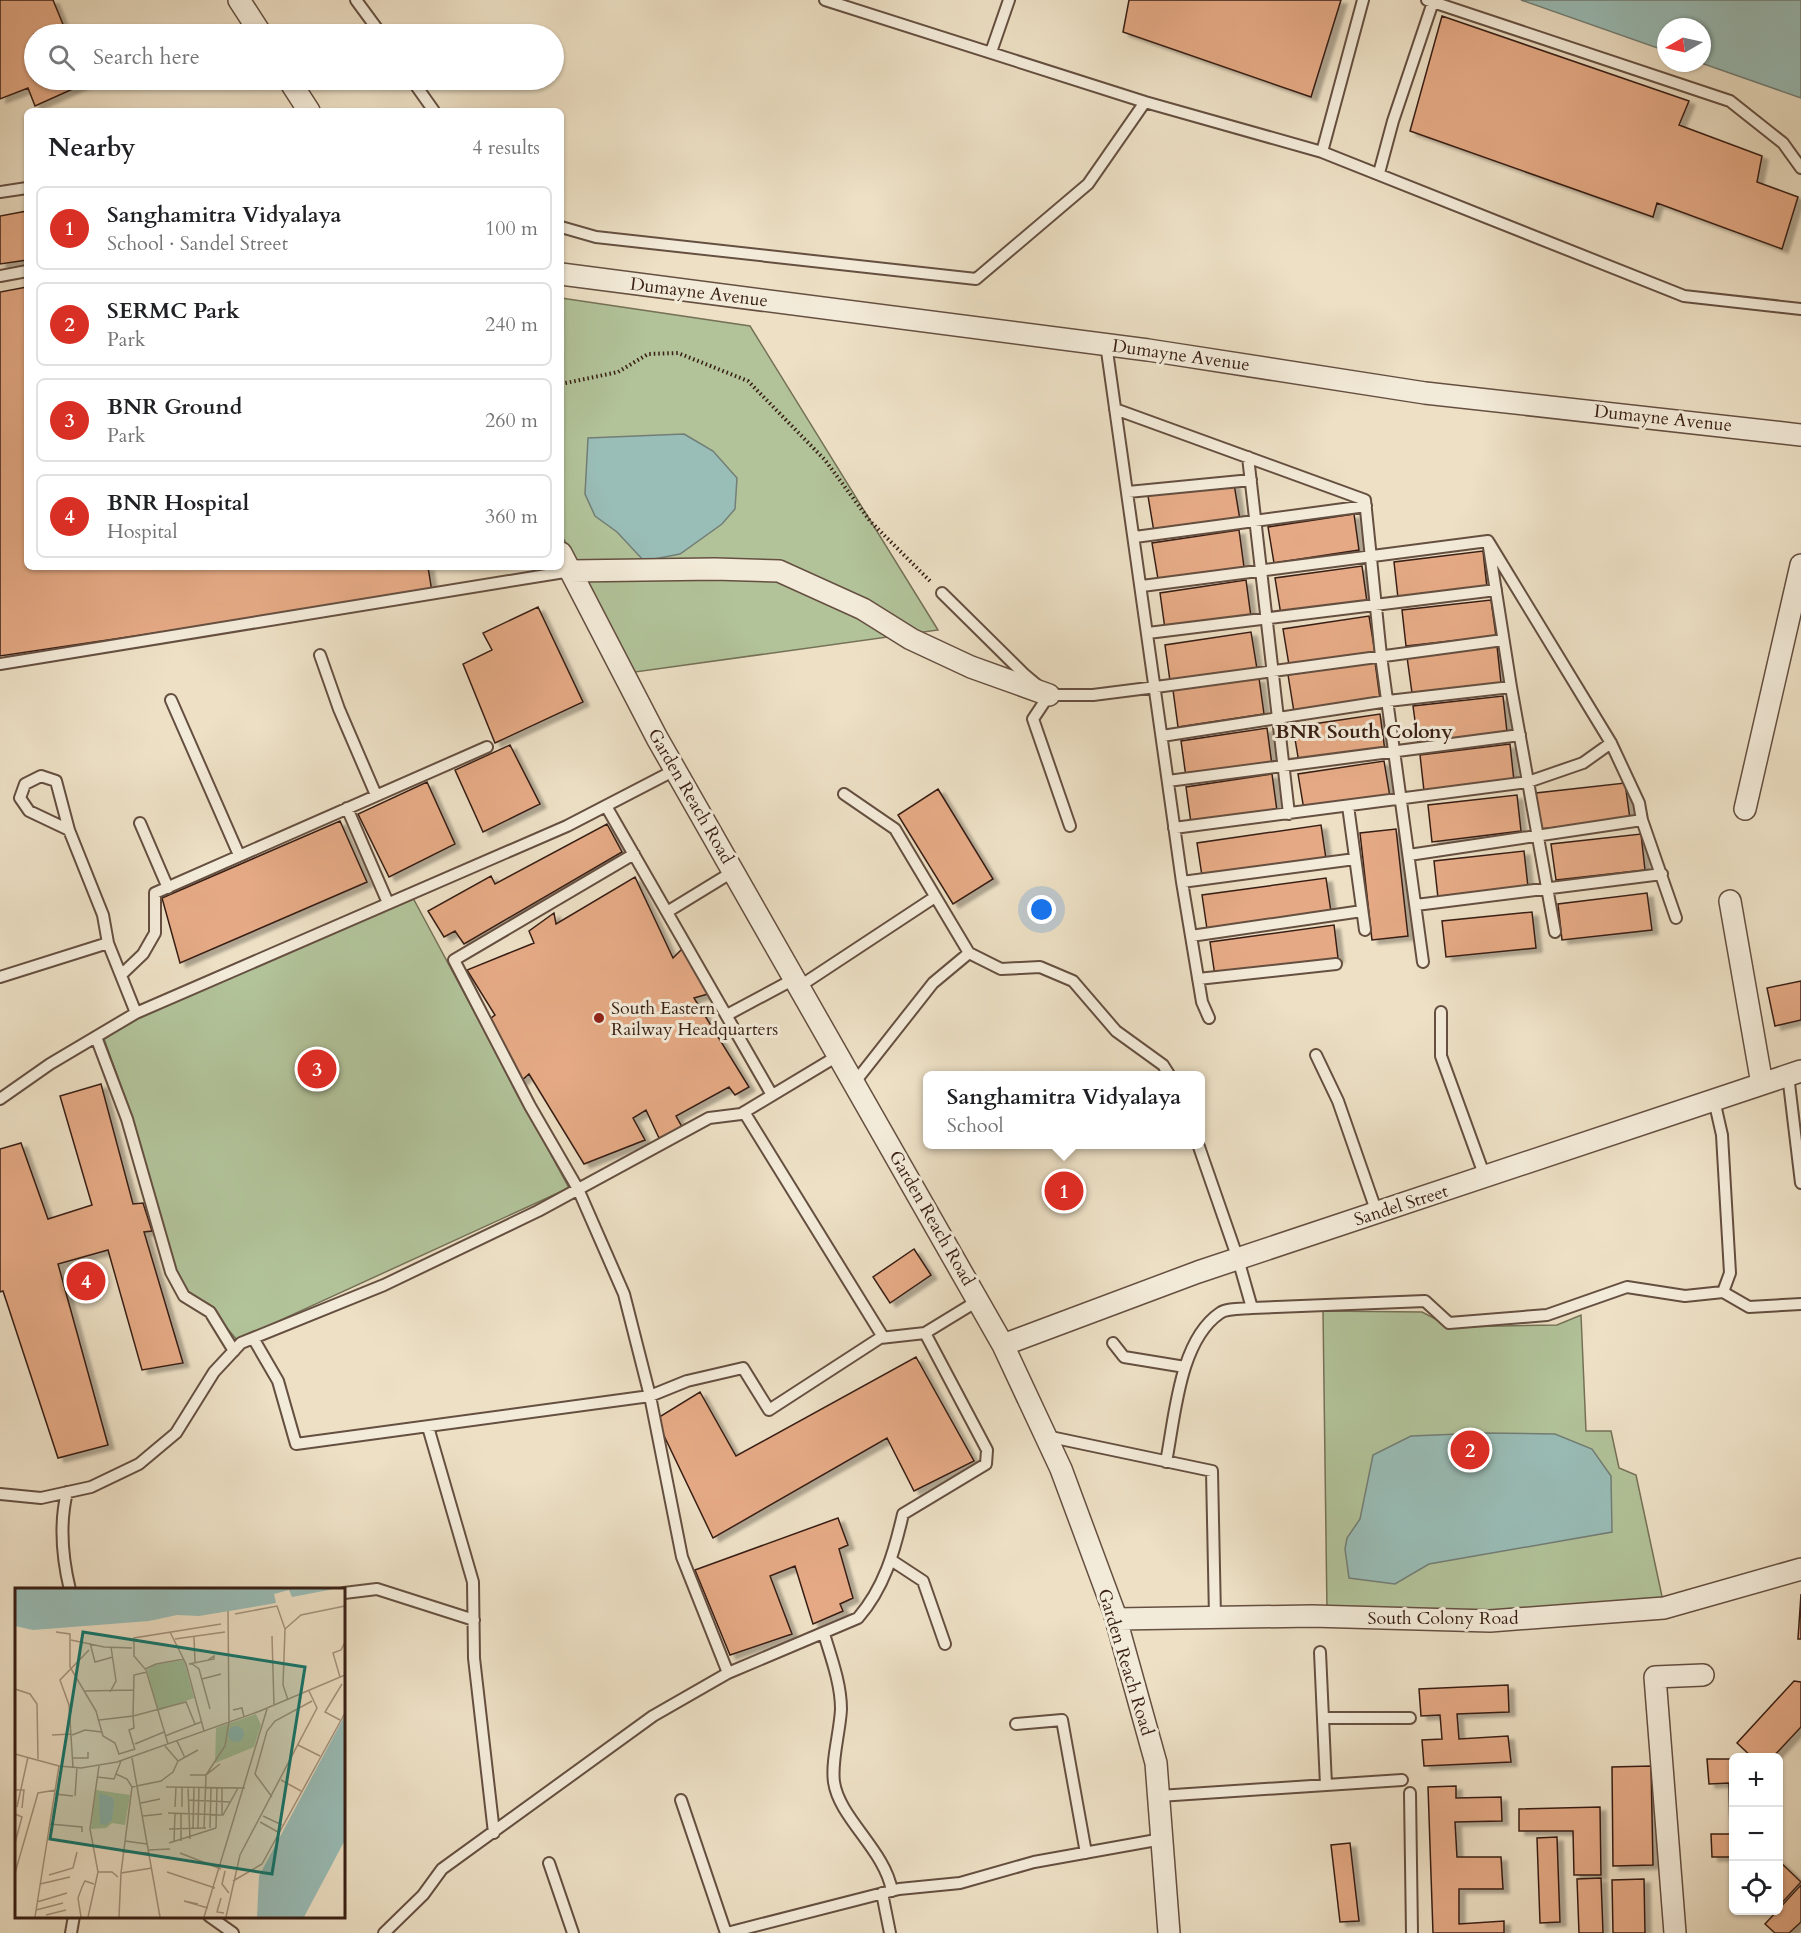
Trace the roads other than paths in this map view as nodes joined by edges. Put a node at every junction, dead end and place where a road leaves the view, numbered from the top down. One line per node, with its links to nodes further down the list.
1 (239, 0): 7 (street)
2 (356, 0): 8 (lane)
3 (825, 0): 9 (lane)
4 (1009, 0): 9 (lane)
5 (1363, 0): 15 (lane)
6 (1430, 1): 16 (lane); 17 (lane)
7 (255, 24)
8 (374, 24)
9 (991, 52): 12 (lane)
10 (294, 90): 13 (street)
11 (419, 90): 14 (lane)
12 (1145, 102): 15 (lane); 20 (lane)
13 (302, 108)
14 (433, 108)
15 (1322, 152): 17 (lane)
16 (1801, 168)
17 (1379, 173): 24 (lane)
18 (24, 188): 19 (lane)
19 (0, 192)
20 (564, 227)
21 (24, 272): 23 (lane)
22 (564, 274): 25 (street, Dumayne Avenue)
23 (0, 276)
24 (1801, 309)
25 (1106, 344): 26 (lane); 27 (street, Dumayne Avenue)
26 (1115, 409): 28 (lane); 30 (lane)
27 (1801, 435)
28 (1248, 457): 29 (lane); 31 (lane)
29 (1251, 480): 30 (lane); 32 (lane)
30 (1128, 492): 33 (lane)
31 (1366, 506): 32 (lane); 35 (lane)
32 (1255, 521): 33 (lane); 39 (lane)
33 (1135, 537): 40 (lane)
34 (1488, 541): 35 (lane); 41 (lane); 59 (lane)
35 (1372, 555): 39 (lane); 43 (lane)
36 (566, 562): 53 (street); 63 (street, Garden Reach Road)
37 (1801, 565): 72 (street)
38 (522, 570): 49 (lane)
39 (1261, 570): 40 (lane); 44 (lane)
40 (1142, 586): 45 (lane)
41 (1496, 590): 43 (lane); 46 (lane)
42 (942, 592): 53 (lane)
43 (1377, 607): 44 (lane); 48 (lane)
44 (1267, 620): 45 (lane); 50 (lane)
45 (1148, 633): 51 (lane)
46 (1503, 640): 48 (lane); 52 (lane)
47 (320, 655): 67 (lane)
48 (1381, 656): 50 (lane); 55 (lane)
49 (0, 664)
50 (1272, 671): 51 (lane); 56 (lane)
51 (1155, 687): 53 (lane); 58 (lane)
52 (1511, 687): 55 (lane); 57 (lane)
53 (1049, 695): 76 (lane)
54 (171, 700): 81 (lane)
55 (1388, 700): 56 (lane); 61 (lane)
56 (1278, 718): 58 (lane); 62 (lane)
57 (1520, 735): 61 (lane); 65 (lane)
58 (1162, 736): 64 (lane)
59 (1611, 743): 65 (lane); 74 (lane)
60 (487, 747): 67 (lane)
61 (1395, 754): 62 (lane); 68 (lane)
62 (1283, 767): 64 (lane); 73 (lane)
63 (675, 770): 69 (lane); 84 (street, Garden Reach Road)
64 (1168, 781): 77 (lane)
65 (1528, 782): 68 (lane); 79 (lane)
66 (844, 794): 89 (lane)
67 (376, 795): 71 (lane)
68 (1402, 799): 70 (lane); 82 (lane)
69 (606, 806): 80 (lane); 91 (lane)
70 (1348, 806): 73 (lane); 83 (lane)
71 (346, 808): 81 (lane); 91 (lane)
72 (1745, 809)
73 (1288, 814): 77 (lane)
74 (1642, 820): 79 (lane); 85 (lane)
75 (140, 823): 87 (lane)
76 (1070, 826)
77 (1174, 828): 86 (lane)
78 (69, 830): 78 (lane); 99 (lane)
79 (1538, 836): 82 (lane); 88 (lane)
80 (634, 854): 94 (lane); 125 (lane)
81 (239, 855): 87 (lane)
82 (1409, 855): 92 (lane)
83 (1355, 859): 86 (lane); 93 (lane)
84 (734, 872): 94 (lane); 106 (street, Garden Reach Road)
85 (1662, 874): 88 (lane); 95 (lane)
86 (1182, 882): 98 (lane)
87 (168, 888): 103 (lane)
88 (1547, 889): 92 (lane); 97 (lane)
89 (935, 897): 100 (lane); 106 (lane)
90 (1730, 902): 117 (street)
91 (388, 903): 108 (lane)
92 (1416, 905): 101 (lane)
93 (1362, 911): 96 (lane); 98 (lane)
94 (667, 912): 109 (lane)
95 (1676, 918)
96 (1365, 930)
97 (1555, 932)
98 (1191, 936): 105 (lane)
99 (108, 943): 103 (lane); 104 (lane)
100 (969, 953): 114 (lane); 116 (lane)
101 (1423, 962)
102 (1336, 964): 105 (lane)
103 (121, 975): 108 (lane)
104 (0, 977)
105 (1198, 980): 110 (lane)
106 (797, 982): 109 (lane); 112 (street, Garden Reach Road)
107 (1441, 1012): 123 (lane)
108 (136, 1013): 111 (lane)
109 (727, 1015): 118 (lane)
110 (1209, 1018)
111 (96, 1037): 119 (lane); 137 (lane)
112 (839, 1055): 116 (street, Garden Reach Road); 118 (lane)
113 (1316, 1055): 126 (lane)
114 (1166, 1071)
115 (1794, 1073): 117 (street, Sandel Street); 124 (lane)
116 (855, 1082): 129 (street, Garden Reach Road)
117 (1762, 1084): 120 (street, Sandel Street)
118 (772, 1095): 121 (lane)
119 (0, 1099)
120 (1714, 1100): 123 (street, Sandel Street); 128 (lane)
121 (744, 1112): 125 (lane); 133 (lane)
122 (1200, 1149): 127 (lane)
123 (1485, 1177): 126 (street, Sandel Street)
124 (1801, 1183)
125 (578, 1189): 134 (lane); 139 (lane)
126 (1377, 1213): 127 (street, Sandel Street)
127 (1238, 1259): 131 (lane); 136 (street, Sandel Street)
128 (1723, 1292): 130 (lane); 131 (lane)
129 (979, 1300): 132 (lane); 136 (street, Garden Reach Road)
130 (1801, 1304)
131 (1252, 1308): 138 (lane)
132 (925, 1333): 133 (lane); 145 (lane)
133 (883, 1337): 139 (lane)
134 (254, 1338): 137 (lane); 140 (lane)
135 (1113, 1343): 138 (lane)
136 (1003, 1345): 141 (street, Garden Reach Road)
137 (234, 1351): 143 (lane)
138 (1185, 1367): 142 (lane)
139 (650, 1396): 140 (lane); 155 (lane)
140 (428, 1427): 151 (lane)
141 (1046, 1436): 142 (lane); 150 (street, Garden Reach Road)
142 (1166, 1462): 149 (lane)
143 (67, 1492): 144 (lane); 147 (lane)
144 (0, 1494)
145 (891, 1560): 152 (lane); 153 (lane)
146 (1801, 1569): 149 (street, South Colony Road)
147 (70, 1588)
148 (345, 1593): 151 (lane)
149 (1215, 1617): 150 (street, South Colony Road)
150 (1116, 1619): 163 (street, Garden Reach Road)
151 (474, 1620): 165 (lane)
152 (824, 1634): 155 (lane); 169 (lane)
153 (945, 1644)
154 (1320, 1652): 157 (lane)
155 (728, 1673): 165 (lane)
156 (1703, 1675): 180 (street)
157 (1323, 1718): 158 (lane); 161 (lane)
158 (1410, 1718)
159 (1016, 1724): 167 (lane)
160 (1402, 1780): 161 (lane)
161 (1326, 1785): 163 (lane)
162 (1410, 1793): 179 (lane)
163 (1159, 1796): 166 (street, Garden Reach Road)
164 (681, 1800): 176 (lane)
165 (494, 1833): 174 (lane)
166 (1162, 1839): 167 (lane); 178 (street, Garden Reach Road)
167 (1086, 1853): 169 (lane)
168 (549, 1863): 175 (lane)
169 (887, 1892): 176 (lane); 177 (lane)
170 (74, 1918): 172 (lane)
171 (210, 1918): 173 (lane)
172 (71, 1933)
173 (233, 1933)
174 (384, 1933)
175 (573, 1933)
176 (726, 1933)
177 (890, 1933)
178 (1169, 1933)
179 (1412, 1933)
180 (1675, 1933)

